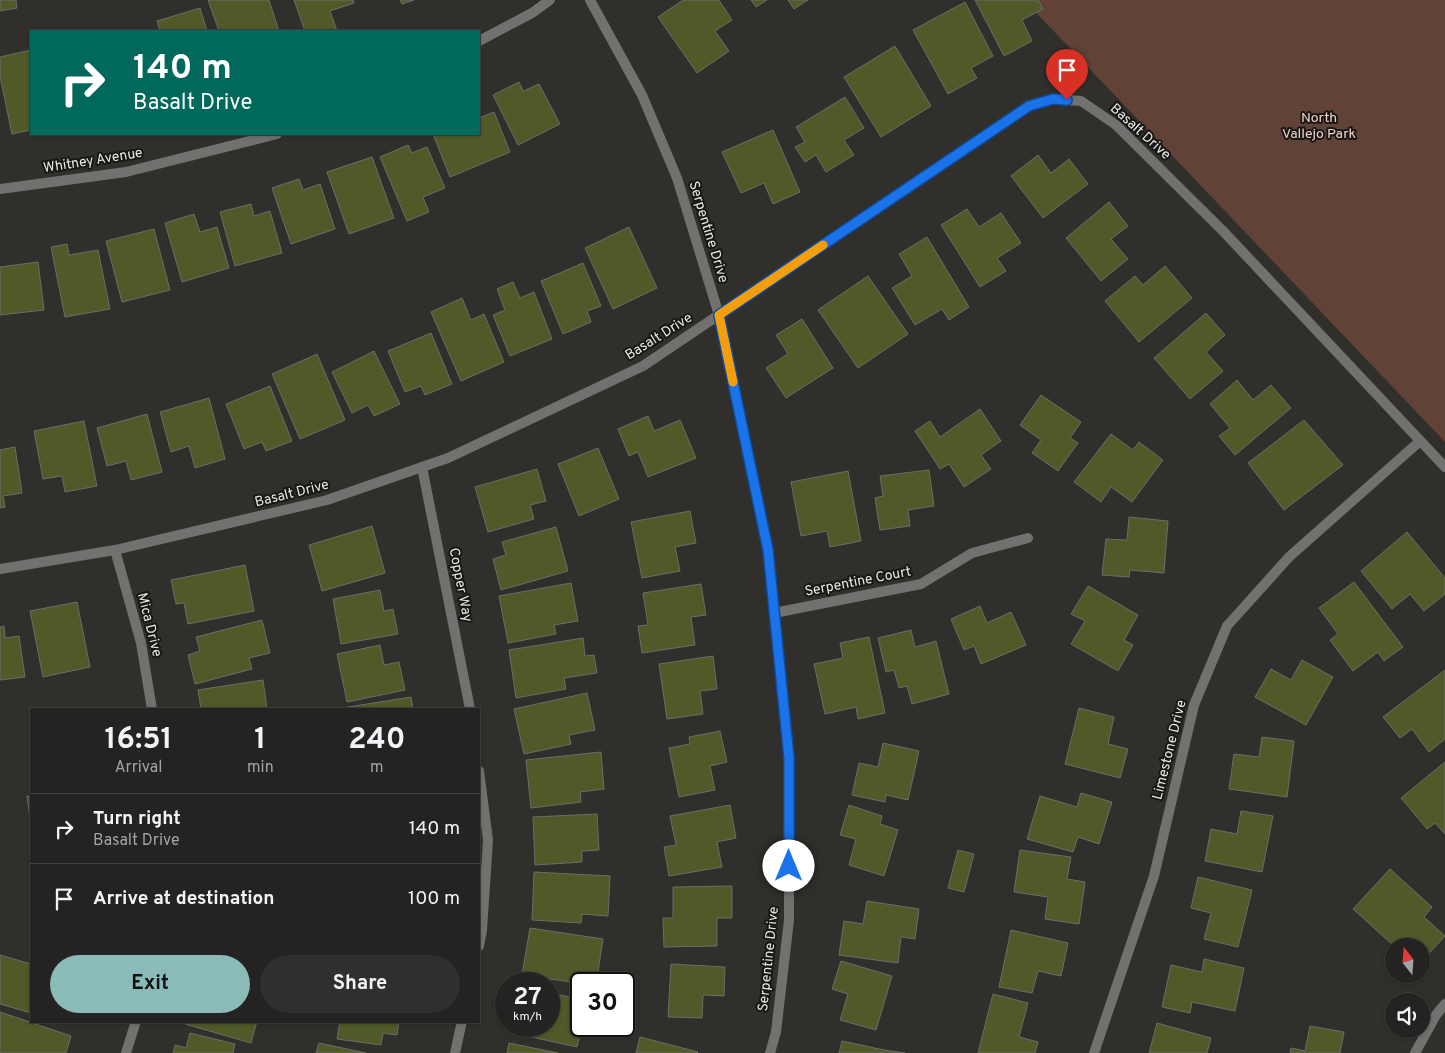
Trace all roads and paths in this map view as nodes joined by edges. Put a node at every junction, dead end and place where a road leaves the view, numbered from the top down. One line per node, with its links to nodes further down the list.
1 (550, 0): 3 (street)
2 (590, 0): 6 (street, Serpentine Drive)
3 (480, 40)
4 (273, 135): 5 (street, Whitney Avenue)
5 (0, 189)
6 (719, 315): 7 (street, Basalt Drive); 8 (street, Basalt Drive); 13 (street, Serpentine Drive)
7 (1420, 441): 9 (street, Basalt Drive); 24 (street, Limestone Drive)
8 (422, 467): 11 (street, Basalt Drive); 15 (street, Copper Way)
9 (1445, 467)
10 (1028, 538): 13 (street, Serpentine Court)
11 (114, 550): 12 (street, Basalt Drive); 14 (street, Mica Drive)
12 (0, 569)
13 (774, 612): 23 (street, Serpentine Drive)
14 (152, 708)
15 (470, 708)
16 (480, 779): 17 (street)
17 (480, 941)
18 (1445, 1004): 25 (street)
19 (135, 1023): 21 (street)
20 (462, 1023): 22 (street)
21 (126, 1053)
22 (455, 1053)
23 (770, 1053)
24 (1094, 1053)
25 (1415, 1053)

